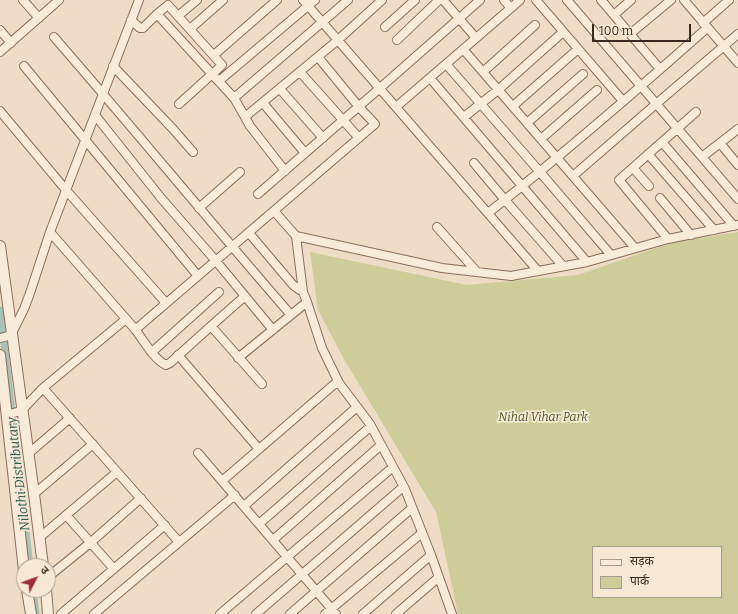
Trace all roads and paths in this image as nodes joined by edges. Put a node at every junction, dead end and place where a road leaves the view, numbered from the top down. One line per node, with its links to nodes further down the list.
1 (24, 0): 29 (street)
2 (59, 0): 29 (street)
3 (139, 0): 31 (street)
4 (197, 0): 28 (street)
5 (223, 0): 36 (street)
6 (277, 0): 50 (street)
7 (315, 0): 24 (street)
8 (348, 0): 32 (street)
9 (382, 0): 43 (street)
10 (415, 0): 35 (street)
11 (439, 0): 44 (street)
12 (443, 0): 30 (street)
13 (480, 0): 30 (street)
14 (504, 0): 25 (street)
15 (520, 0): 25 (street)
16 (536, 0): 38 (street)
17 (567, 0): 63 (street)
18 (601, 0): 27 (street)
19 (631, 0): 27 (street)
20 (671, 0): 39 (street)
21 (684, 0): 34 (street)
22 (729, 0): 34 (street)
23 (165, 3): 26 (street); 28 (street)
24 (306, 3): 32 (street); 62 (street)
25 (511, 8): 42 (street)
26 (157, 14): 31 (street); 59 (street)
27 (614, 15): 39 (street)
28 (178, 16): 36 (street)
29 (39, 18): 45 (street)
30 (459, 18): 42 (street); 64 (street)
31 (131, 20): 55 (street)
32 (323, 22): 43 (street); 69 (street)
33 (535, 25): 58 (street)
34 (705, 25): 46 (street); 56 (street)
35 (385, 27)
36 (190, 29): 50 (street)
37 (0, 30): 45 (street)
38 (563, 32): 48 (street); 66 (street)
39 (630, 34): 56 (street)
40 (738, 34): 46 (street)
41 (54, 37): 68 (street)
42 (476, 38): 47 (street)
43 (338, 40): 51 (street); 64 (street)
44 (397, 40)
45 (11, 43): 49 (street)
46 (724, 46): 52 (street); 74 (street)
47 (463, 49): 53 (street); 58 (street)
48 (578, 49): 70 (street); 76 (street)
49 (0, 52)
50 (214, 55): 59 (street)
51 (318, 57): 57 (street); 75 (street)
52 (738, 63)
53 (446, 64): 61 (street); 73 (street)
54 (24, 66): 89 (street)
55 (113, 66): 68 (street); 93 (street)
56 (660, 69): 63 (street)
57 (300, 72): 65 (street); 83 (street)
58 (483, 72): 66 (street)
59 (213, 74): 62 (street); 72 (street)
60 (583, 74): 84 (street)
61 (430, 78): 77 (street); 82 (street)
62 (219, 81): 69 (street)
63 (641, 86): 70 (street); 74 (street)
64 (380, 88): 75 (street); 77 (street)
65 (280, 89): 71 (street); 87 (street)
66 (498, 90): 73 (street); 76 (street)
67 (597, 90): 90 (street)
68 (103, 94): 80 (street); 112 (street)
69 (234, 98): 81 (street)
70 (623, 101): 96 (street)
71 (263, 103): 81 (street); 94 (street)
72 (180, 104)
73 (481, 104): 82 (street); 103 (street)
74 (656, 104): 85 (street); 104 (street)
75 (359, 106): 83 (street); 88 (street)
76 (513, 106): 84 (street)
77 (396, 107): 114 (street)
78 (0, 111): 107 (street)
79 (696, 112): 85 (street)
80 (95, 115): 89 (street); 127 (street)
81 (245, 117): 101 (street)
82 (464, 117): 105 (street)
83 (343, 120): 87 (street); 88 (street)
84 (527, 123): 90 (street)
85 (677, 128): 91 (street); 97 (street)
86 (738, 130): 92 (street)
87 (323, 138): 94 (street)
88 (359, 138): 113 (street)
89 (86, 139): 107 (street); 132 (street)
90 (541, 139): 96 (street)
91 (662, 142): 95 (street); 115 (street)
92 (720, 143): 97 (street); 99 (street)
93 (193, 152)
94 (305, 153): 101 (street)
95 (648, 154): 100 (street); 117 (street)
96 (557, 157): 103 (street); 104 (street)
97 (702, 157): 110 (street)
98 (474, 163): 111 (street)
99 (738, 165)
100 (633, 168): 106 (street); 122 (street)
101 (285, 171): 108 (street)
102 (240, 172): 112 (street)
103 (540, 172): 105 (street); 126 (street)
104 (573, 176): 125 (street)
105 (523, 186): 111 (street); 128 (street)
106 (649, 186)
107 (66, 190): 118 (street); 137 (street)
108 (258, 194)
109 (660, 198): 120 (street)
110 (738, 199)
111 (505, 200): 114 (street); 129 (street)
112 (199, 208): 124 (street)
113 (274, 211): 119 (street); 121 (street)
114 (488, 213): 130 (street)
115 (736, 226): 117 (street)
116 (437, 227): 131 (street)
117 (714, 230): 120 (street)
118 (50, 232): 139 (street); 143 (street)
119 (249, 233): 124 (street); 134 (street)
120 (691, 235): 122 (street)
121 (296, 236): 131 (street); 134 (street)
122 (668, 240): 125 (street)
123 (0, 246): 143 (street)
124 (232, 247): 127 (street); 138 (street)
125 (635, 248): 126 (street)
126 (611, 255): 128 (street)
127 (216, 261): 132 (street); 135 (street)
128 (587, 262): 129 (street)
129 (563, 266): 130 (street)
130 (538, 271): 131 (street)
131 (477, 272)
132 (198, 276): 137 (street)
133 (219, 292): 144 (street)
134 (303, 292): 136 (street)
135 (245, 296): 140 (street); 142 (street)
136 (307, 302): 138 (street); 148 (street)
137 (166, 303): 141 (street)
138 (291, 315): 142 (street)
139 (126, 319): 141 (street); 150 (street)
140 (211, 326): 146 (street); 147 (street)
141 (135, 330): 144 (street)
142 (273, 330): 147 (street)
143 (5, 336): 153 (street)
144 (152, 352): 146 (street)
145 (0, 355): 151 (street)
146 (178, 356): 158 (street)
147 (238, 358): 149 (street)
148 (338, 381): 152 (street); 158 (street)
149 (262, 384)
150 (44, 388): 153 (street); 154 (street)
151 (2, 399): 153 (street)
152 (357, 407): 155 (street); 168 (street)
153 (14, 413): 160 (street); 180 (street)
154 (70, 418): 156 (street); 160 (street)
155 (371, 426): 157 (street); 171 (street)
156 (93, 444): 162 (street); 165 (street)
157 (381, 445): 161 (street); 175 (street)
158 (259, 449): 163 (street)
159 (198, 453): 163 (street)
160 (28, 454): 165 (street)
161 (393, 467): 164 (street); 179 (street)
162 (117, 472): 167 (street); 170 (street)
163 (222, 481): 166 (street)
164 (403, 487): 169 (street); 184 (street)
165 (34, 494): 174 (street)
166 (235, 495): 168 (street); 176 (street)
167 (141, 498): 172 (street); 177 (street)
168 (244, 506): 171 (street)
169 (412, 508): 173 (street); 186 (street)
170 (66, 515): 174 (street); 177 (street)
171 (259, 524): 175 (street)
172 (165, 525): 176 (street); 182 (street)
173 (422, 533): 178 (street); 189 (street)
174 (39, 538): 181 (street)
175 (273, 540): 179 (street)
176 (179, 542): 193 (street)
177 (90, 543): 182 (street); 183 (street)
178 (431, 555): 185 (street); 198 (street)
179 (288, 557): 184 (street); 194 (street)
180 (23, 558)
181 (42, 558)
182 (114, 569): 192 (street)
183 (56, 571)
184 (302, 574): 186 (street); 195 (street)
185 (439, 577): 199 (street); 200 (street)
186 (317, 591): 189 (street); 196 (street)
187 (28, 598): 190 (street)
188 (47, 598): 191 (street)
189 (334, 611): 197 (street)
190 (31, 614)
191 (48, 614)
192 (61, 614)
193 (94, 614)
194 (220, 614)
195 (256, 614)
196 (290, 614)
197 (325, 614)
198 (363, 614)
199 (396, 614)
200 (452, 614)

